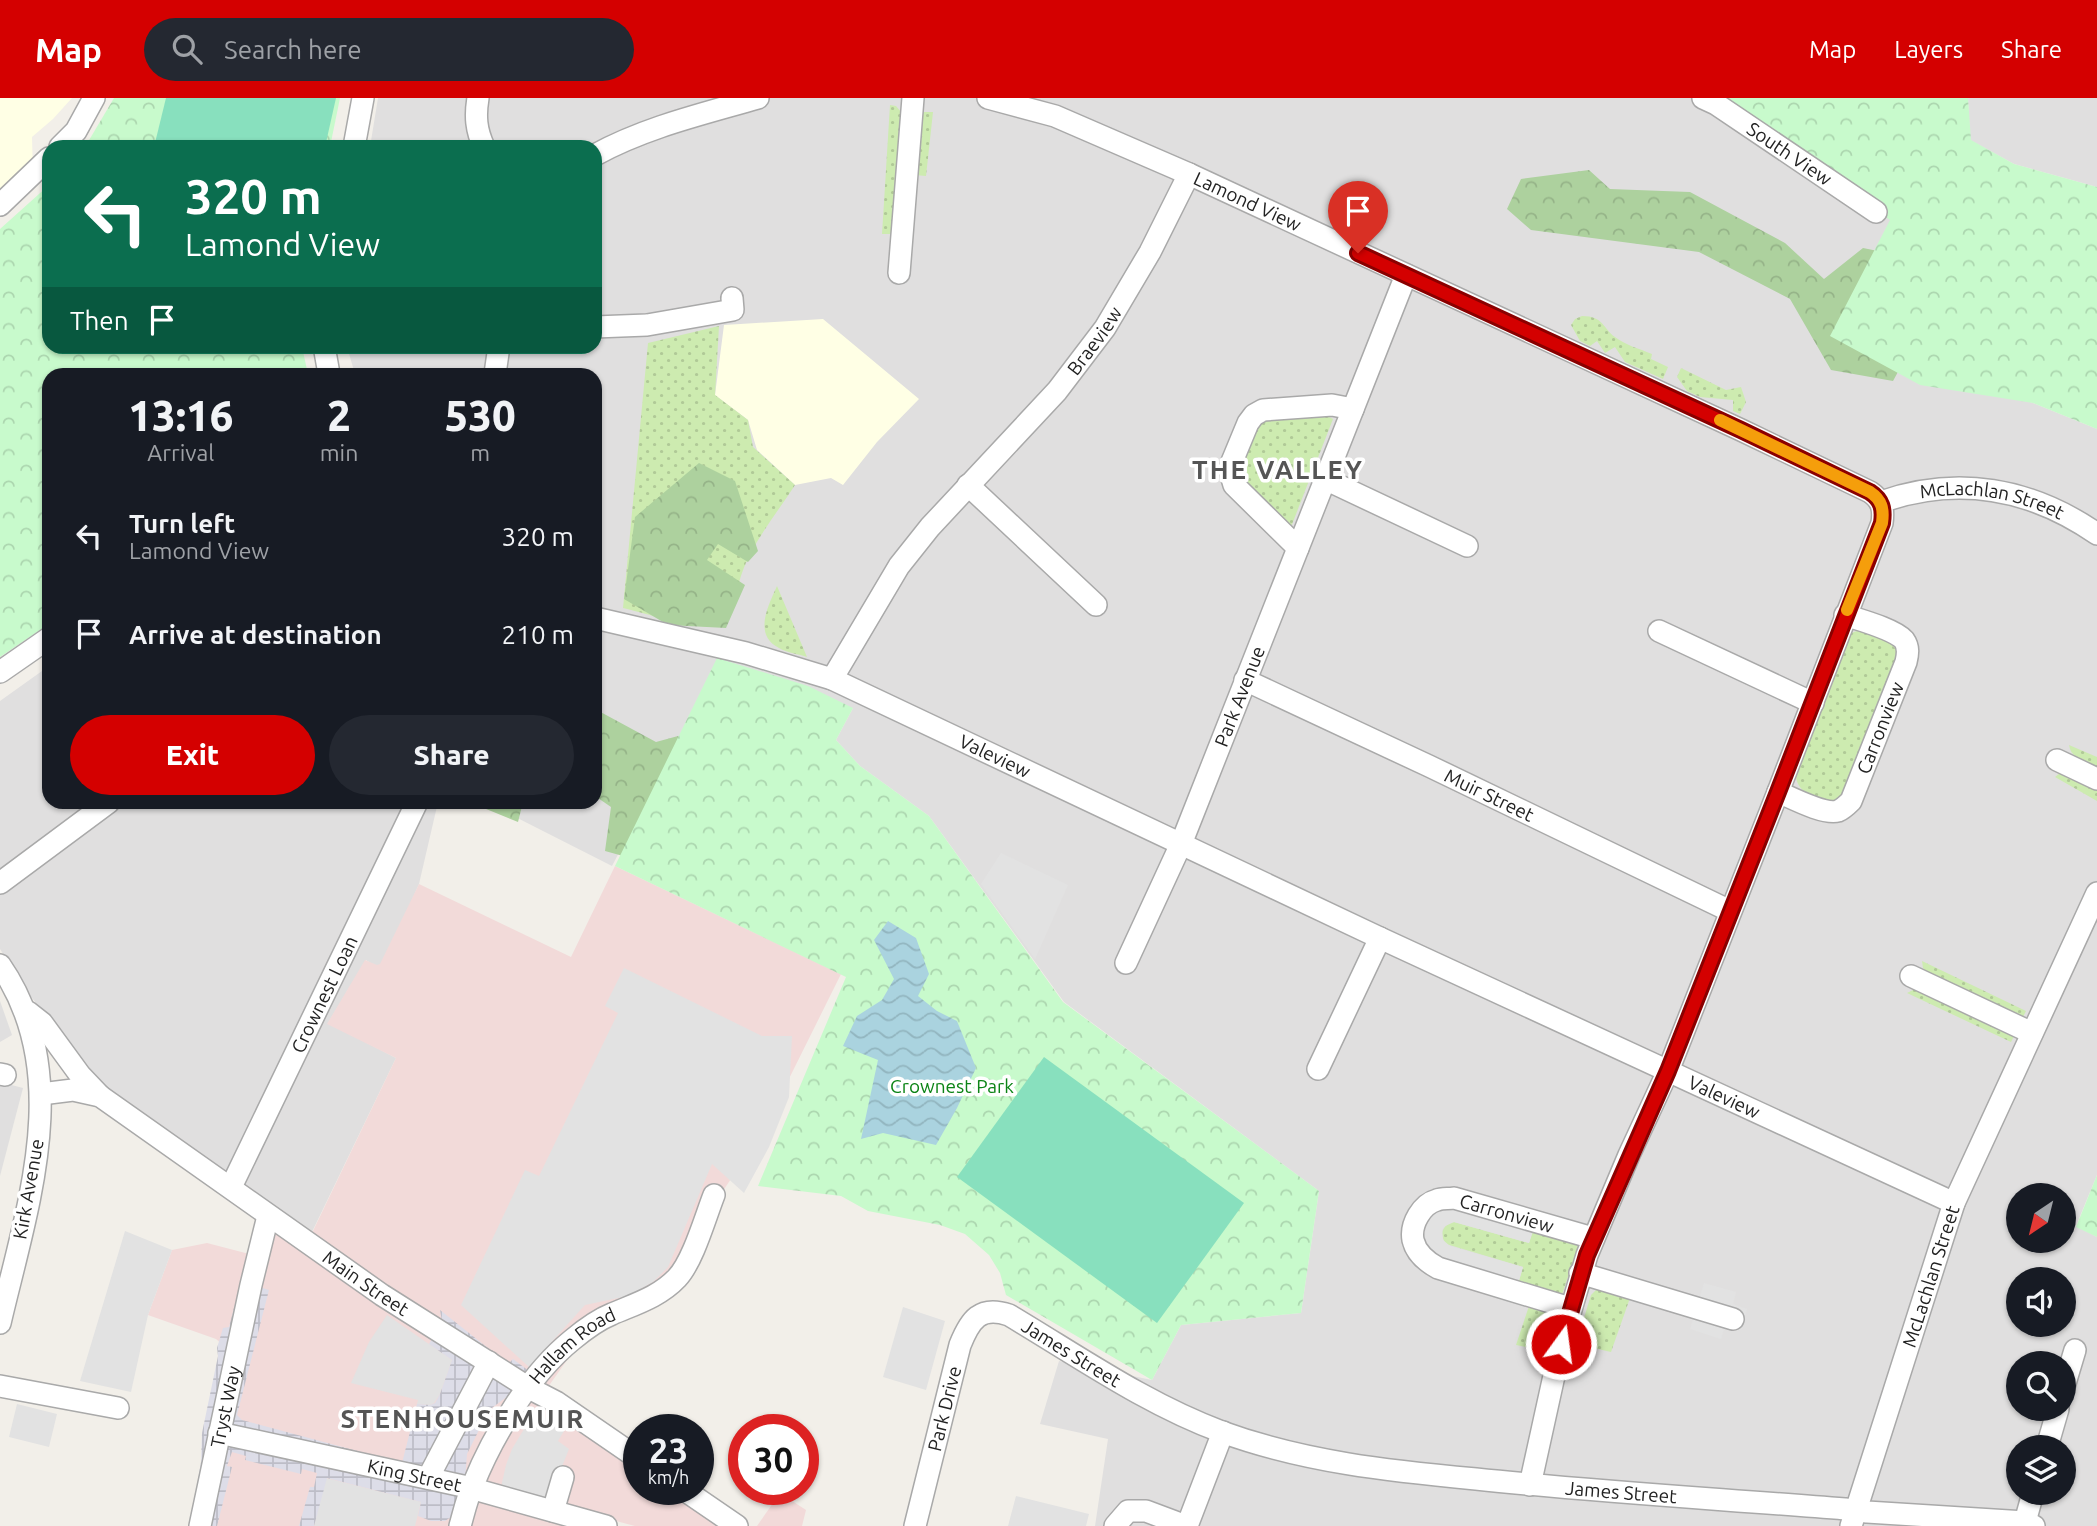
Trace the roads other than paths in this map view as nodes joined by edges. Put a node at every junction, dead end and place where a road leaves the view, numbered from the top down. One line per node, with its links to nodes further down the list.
1 (94, 98): 10 (street)
2 (363, 98): 11 (street)
3 (478, 98): 12 (street)
4 (758, 98): 8 (street)
5 (913, 98): 18 (street)
6 (988, 98): 9 (street, Lamond View)
7 (1703, 98): 17 (street, South View)
8 (699, 106): 13 (street)
9 (1060, 107): 15 (street, Lamond View)
10 (67, 140)
11 (355, 140)
12 (481, 140)
13 (602, 151)
14 (42, 165): 16 (street)
15 (1189, 174): 19 (street, Lamond View); 24 (street, Braeview)
16 (0, 205)
17 (1877, 212)
18 (899, 273)
19 (1406, 275): 22 (street, Park Avenue); 25 (street, Lamond View)
20 (732, 298): 21 (street)
21 (602, 327)
22 (1353, 409): 23 (street, Park Avenue); 28 (street)
23 (1325, 479): 27 (street); 28 (street, Park Avenue)
24 (968, 485): 29 (street); 35 (street, Braeview)
25 (1881, 502): 26 (street, McLachlan Street); 30 (street)
26 (2097, 534)
27 (1467, 546)
28 (1298, 548): 36 (street, Park Avenue)
29 (1096, 604)
30 (1846, 615): 37 (street); 40 (street, Carronview)
31 (602, 620): 35 (street, Valeview)
32 (1659, 631): 37 (street)
33 (42, 643): 34 (street)
34 (0, 672)
35 (832, 679): 43 (street, Valeview)
36 (1245, 680): 43 (street, Park Avenue); 46 (street, Muir Street)
37 (1813, 702): 40 (street)
38 (2057, 760): 39 (street)
39 (2097, 779)
40 (1778, 792): 46 (street)
41 (100, 809): 44 (street)
42 (414, 809): 57 (street, Crownest Loan)
43 (1181, 844): 47 (street, Valeview); 48 (street, Park Avenue)
44 (0, 883)
45 (2097, 893): 52 (street, McLachlan Street)
46 (1730, 911): 54 (street)
47 (1380, 938): 53 (street); 54 (street, Valeview)
48 (1126, 963)
49 (0, 965): 51 (street, Main Street)
50 (1911, 976): 52 (street)
51 (24, 1008): 55 (street, Main Street); 56 (street, Main Street)
52 (2032, 1033): 59 (street, McLachlan Street)
53 (1318, 1069)
54 (1668, 1071): 59 (street, Valeview); 61 (street)
55 (41, 1094): 56 (street, Main Street); 66 (street, Kirk Avenue)
56 (100, 1096): 57 (street, Main Street)
57 (231, 1187): 60 (street, Main Street)
58 (714, 1195): 69 (street, Hallam Road)
59 (1954, 1203): 81 (street, McLachlan Street)
60 (268, 1216): 67 (street, Main Street); 72 (street, Tryst Way)
61 (1593, 1238): 62 (street); 63 (street, Carronview)
62 (1580, 1273): 63 (street); 65 (street)
63 (1570, 1308): 76 (street)
64 (995, 1310): 71 (street, James Street); 87 (street, Park Drive)
65 (1733, 1319)
66 (0, 1323)
67 (489, 1362): 69 (street, Main Street); 75 (street)
68 (0, 1386): 70 (street)
69 (529, 1388): 73 (street, Main Street); 77 (street, Hallam Road)
70 (118, 1408)
71 (1223, 1432): 76 (street, James Street); 89 (street)
72 (219, 1433): 75 (street, King Street); 83 (street, Tryst Way)
73 (623, 1448)
74 (563, 1477): 80 (street)
75 (428, 1478): 77 (street, King Street)
76 (1530, 1485): 81 (street, James Street)
77 (472, 1488): 80 (street, King Street); 84 (street, Hallam Road)
78 (706, 1505): 86 (street)
79 (2032, 1505): 82 (street)
80 (554, 1511): 85 (street, King Street)
81 (1853, 1518): 82 (street, James Street)
82 (2030, 1524)
83 (200, 1526)
84 (460, 1526)
85 (606, 1526)
86 (737, 1526)
87 (915, 1526)
88 (1115, 1526): 89 (street)
89 (1187, 1526)

